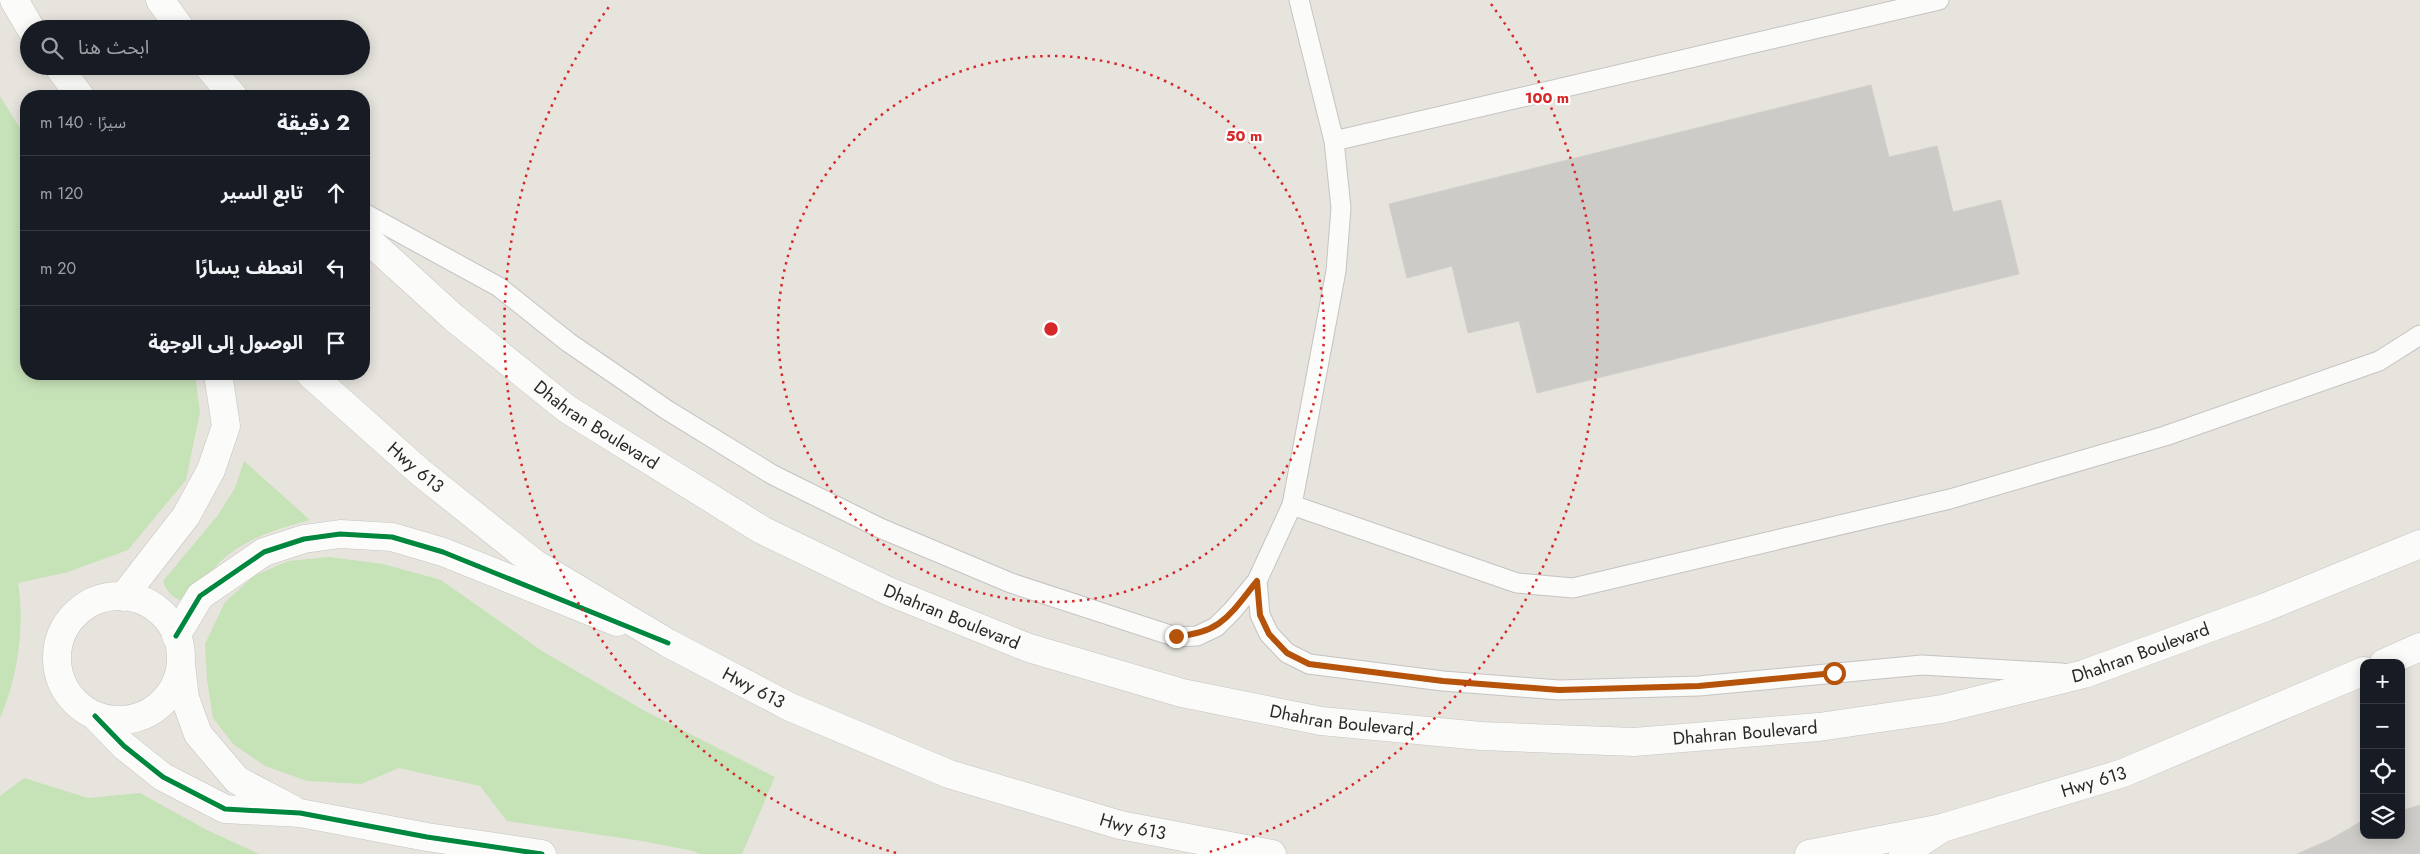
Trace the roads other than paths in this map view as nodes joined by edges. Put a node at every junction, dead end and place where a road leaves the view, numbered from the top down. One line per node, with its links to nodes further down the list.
1 (14, 0): 5 (main road)
2 (160, 0): 6 (main road)
3 (1299, 0): 13 (lane)
4 (1939, 0): 13 (lane)
5 (26, 20)
6 (174, 20)
7 (58, 75): 10 (main road)
8 (65, 75): 11 (main road)
9 (216, 75): 12 (main road)
10 (67, 90)
11 (76, 90)
12 (228, 90)
13 (1334, 141): 19 (lane)
14 (370, 216): 21 (lane)
15 (370, 241): 29 (main road, Dhahran Boulevard)
16 (2420, 335): 19 (lane)
17 (219, 380): 22 (main road)
18 (317, 380): 24 (main road, Hwy 613)
19 (1292, 505): 21 (lane)
20 (2420, 544): 29 (main road, Dhahran Boulevard)
21 (1257, 581): 29 (lane)
22 (123, 597): 23 (main road); 30 (main road)
23 (176, 636): 24 (main road); 27 (main road)
24 (668, 643): 34 (main road, Hwy 613)
25 (2420, 647): 26 (main road)
26 (2393, 659)
27 (181, 663): 30 (main road); 31 (main road)
28 (2360, 673): 32 (main road, Hwy 613)
29 (2084, 674)
30 (95, 716): 31 (main road)
31 (300, 813): 33 (main road)
32 (1942, 828): 35 (main road, Hwy 613); 36 (main road)
33 (542, 854)
34 (1272, 854)
35 (1809, 854)
36 (1903, 854)

